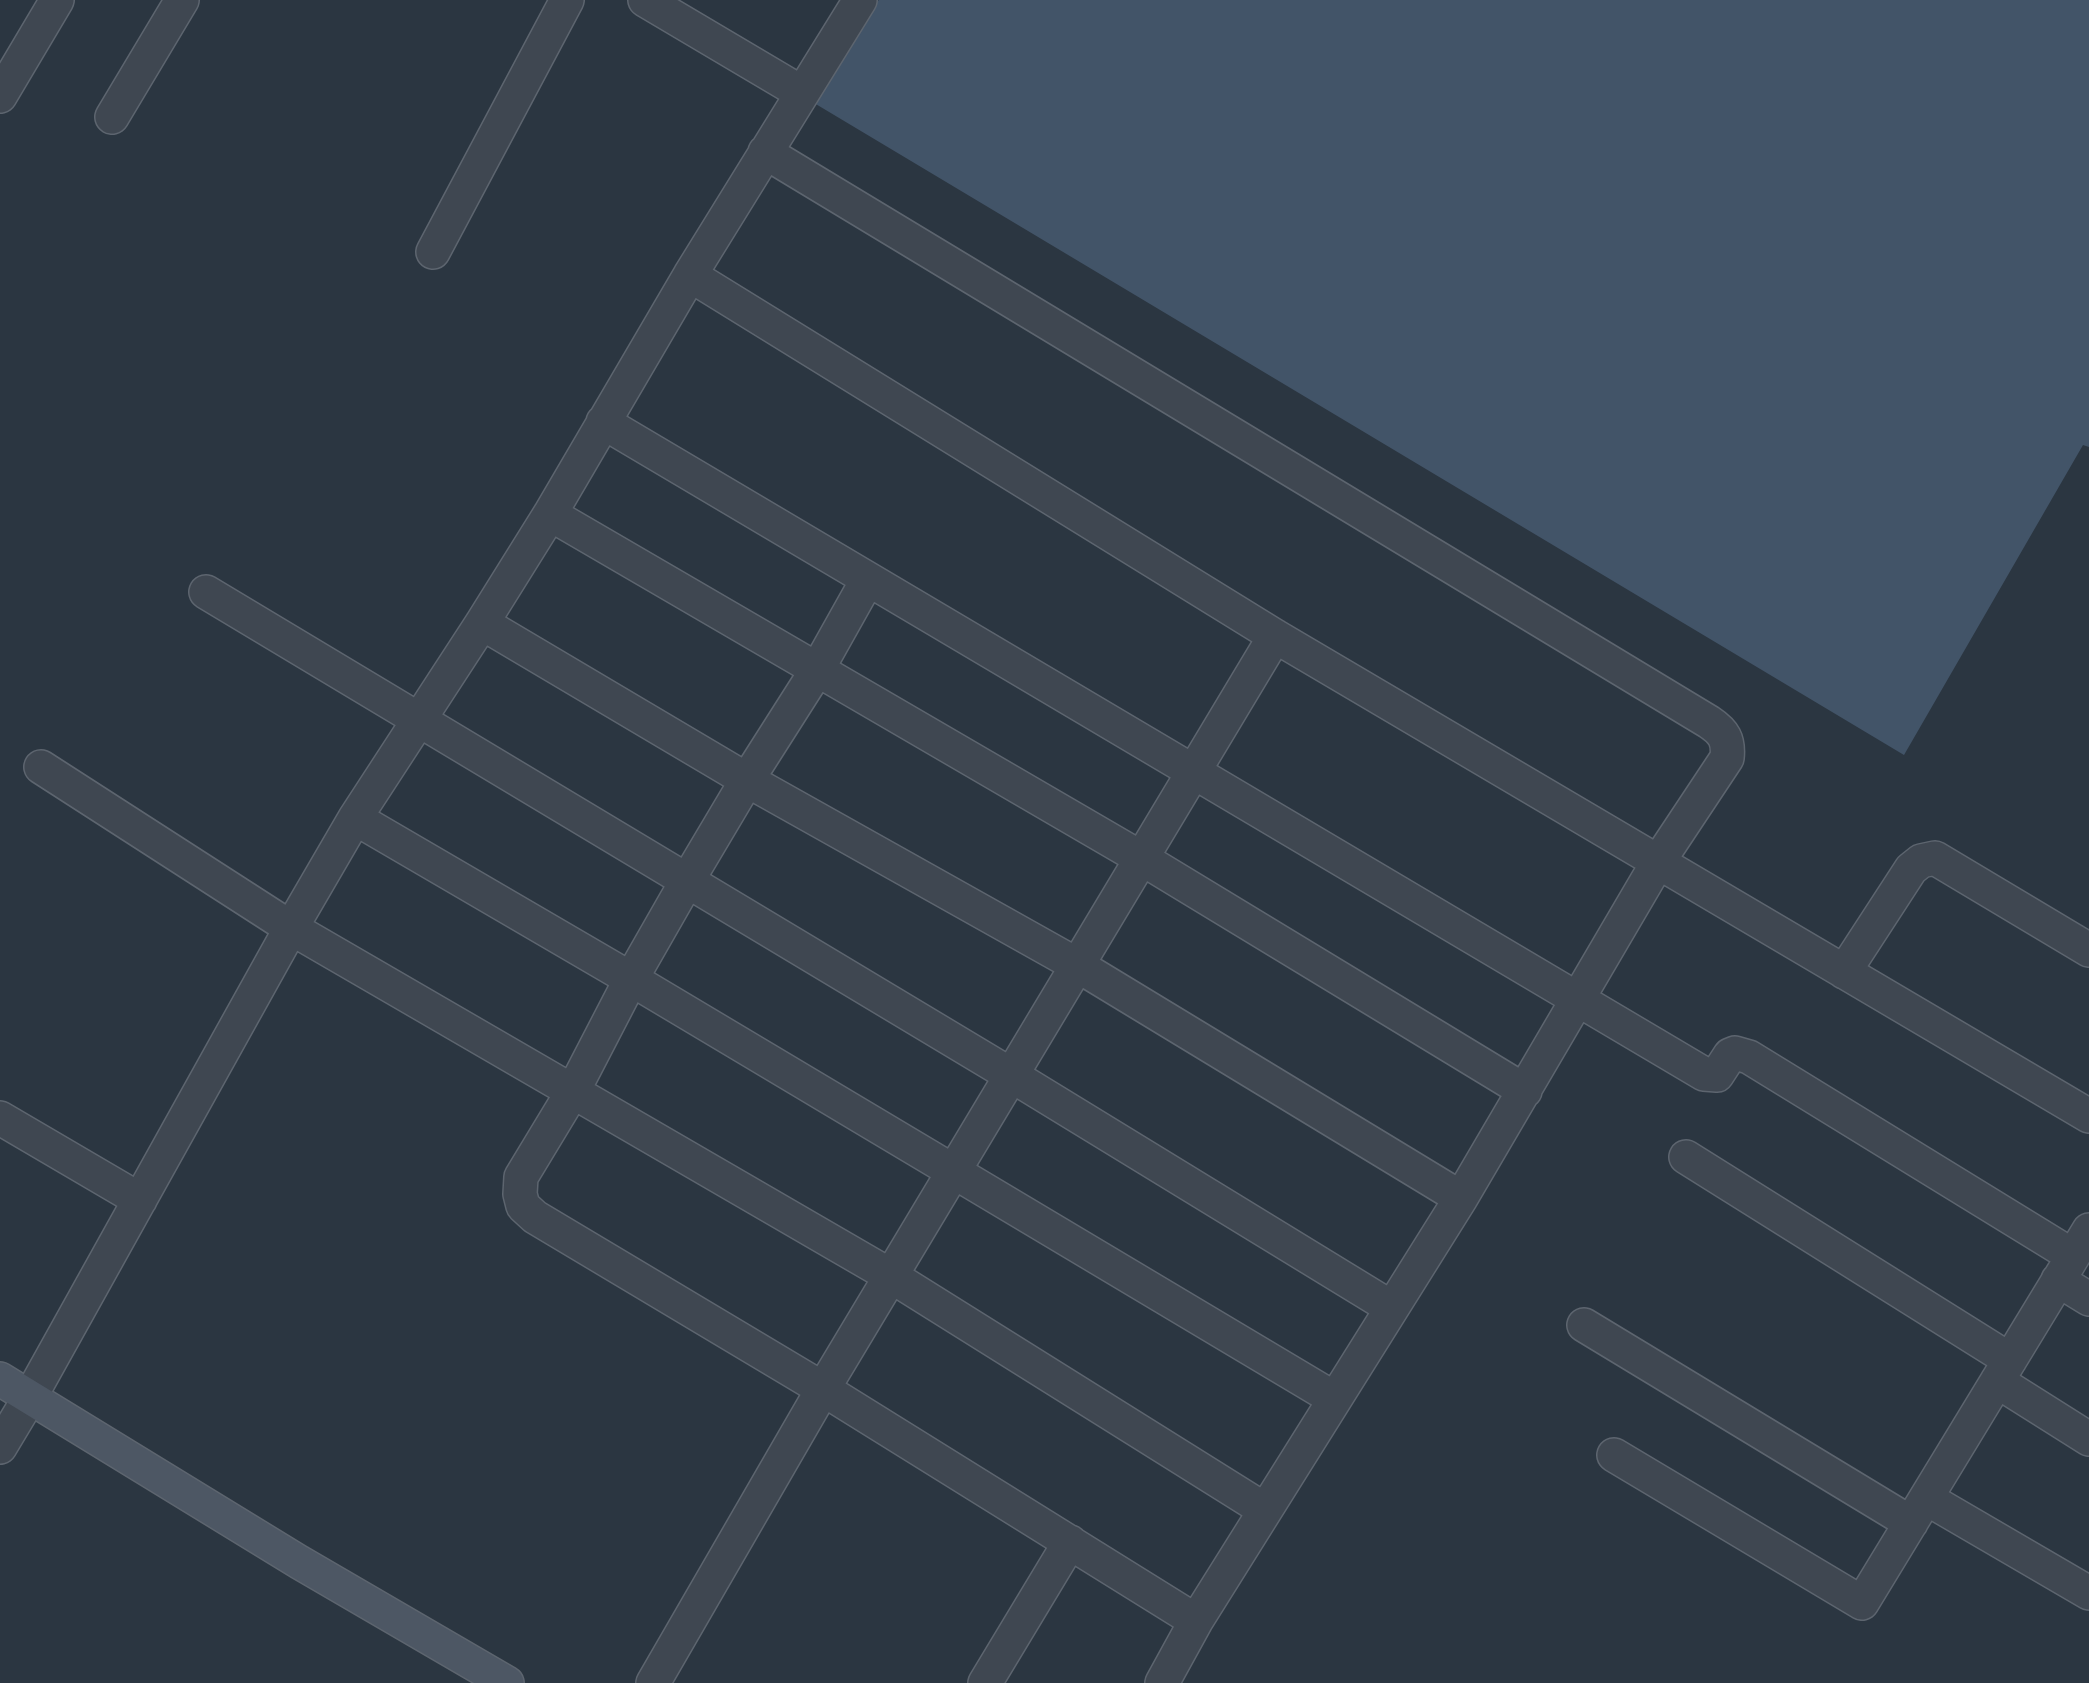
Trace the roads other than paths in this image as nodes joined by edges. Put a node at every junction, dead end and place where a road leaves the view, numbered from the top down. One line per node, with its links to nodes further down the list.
1 (57, 0): 7 (street)
2 (182, 0): 8 (street)
3 (567, 0): 10 (street)
4 (645, 0): 6 (street)
5 (860, 0): 6 (street)
6 (802, 93): 9 (street)
7 (0, 96)
8 (112, 117)
9 (765, 152): 11 (street); 25 (street)
10 (434, 252)
11 (690, 275): 12 (street); 17 (street)
12 (603, 422): 13 (street); 14 (street)
13 (550, 514): 16 (street); 18 (street)
14 (868, 579): 18 (street); 21 (street)
15 (206, 592): 19 (street)
16 (482, 623): 19 (street); 22 (street)
17 (1275, 636): 21 (street); 25 (street)
18 (817, 670): 22 (street); 24 (street)
19 (419, 719): 23 (street); 26 (street)
20 (40, 767): 27 (street)
21 (1194, 771): 24 (street); 32 (street)
22 (747, 780): 26 (street); 29 (street)
23 (355, 818): 27 (street); 31 (street)
24 (1141, 858): 29 (street); 35 (street)
25 (1658, 862): 30 (street); 32 (street)
26 (687, 881): 31 (street); 33 (street)
27 (291, 928): 34 (street); 41 (street)
28 (2089, 950): 30 (street)
29 (1077, 965): 33 (street); 40 (street)
30 (1844, 972): 36 (street)
31 (631, 979): 34 (street); 39 (street)
32 (1577, 1000): 35 (street); 42 (street)
33 (1011, 1075): 39 (street); 45 (street)
34 (573, 1090): 43 (street); 49 (street)
35 (1525, 1091): 40 (street)
36 (2089, 1116)
37 (0, 1118): 41 (street)
38 (1686, 1157): 47 (street)
39 (953, 1172): 43 (street); 51 (street)
40 (1461, 1197): 45 (street)
41 (140, 1200): 50 (street)
42 (2073, 1255): 44 (street); 47 (street)
43 (891, 1276): 49 (street); 55 (street)
44 (2089, 1299)
45 (1392, 1308): 51 (street)
46 (1584, 1325): 56 (street)
47 (2003, 1370): 52 (street); 56 (street)
48 (0, 1379): 50 (main road)
49 (823, 1389): 57 (street); 61 (street)
50 (30, 1397): 53 (street); 60 (main road)
51 (1335, 1399): 55 (street)
52 (2089, 1439)
53 (0, 1447)
54 (1614, 1455): 56 (street)
55 (1265, 1510): 59 (street)
56 (1918, 1510): 58 (street)
57 (1070, 1542): 59 (street); 62 (street)
58 (2089, 1593)
59 (1196, 1620): 63 (street)
60 (507, 1683)
61 (652, 1683)
62 (984, 1683)
63 (1162, 1683)

